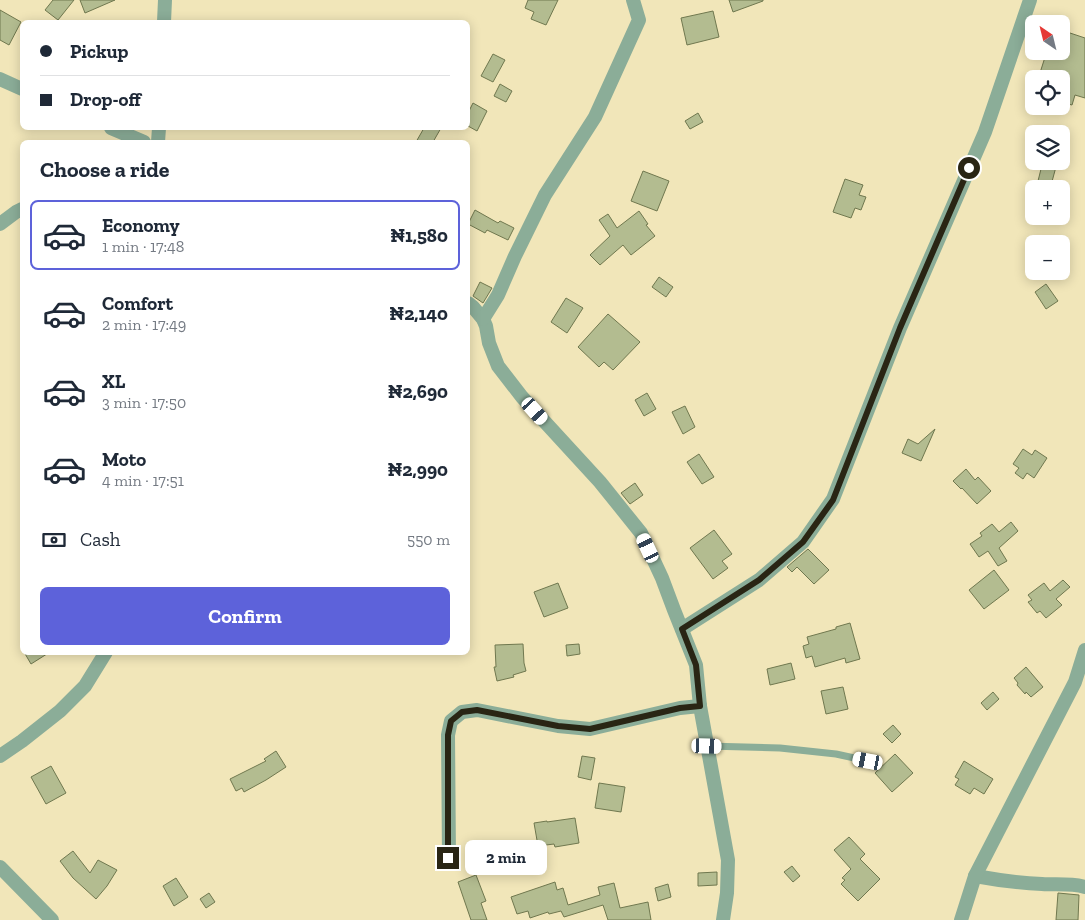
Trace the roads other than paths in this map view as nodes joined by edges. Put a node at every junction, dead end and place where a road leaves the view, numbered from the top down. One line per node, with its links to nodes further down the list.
1 (165, 0): 4 (street)
2 (633, 0): 12 (street)
3 (1030, 0): 13 (street)
4 (164, 20)
5 (0, 79): 6 (street)
6 (20, 88)
7 (116, 130): 8 (street)
8 (139, 140)
9 (20, 210): 10 (street)
10 (0, 224)
11 (470, 305): 12 (street)
12 (483, 319): 13 (street)
13 (682, 629): 16 (street)
14 (1085, 650): 22 (street)
15 (104, 655): 18 (street)
16 (700, 706): 17 (street); 20 (street)
17 (707, 746): 19 (lane); 25 (street)
18 (0, 756)
19 (868, 761)
20 (448, 858)
21 (0, 867): 24 (street)
22 (975, 876): 23 (street); 26 (street)
23 (1085, 887)
24 (52, 920)
25 (723, 920)
26 (961, 920)

